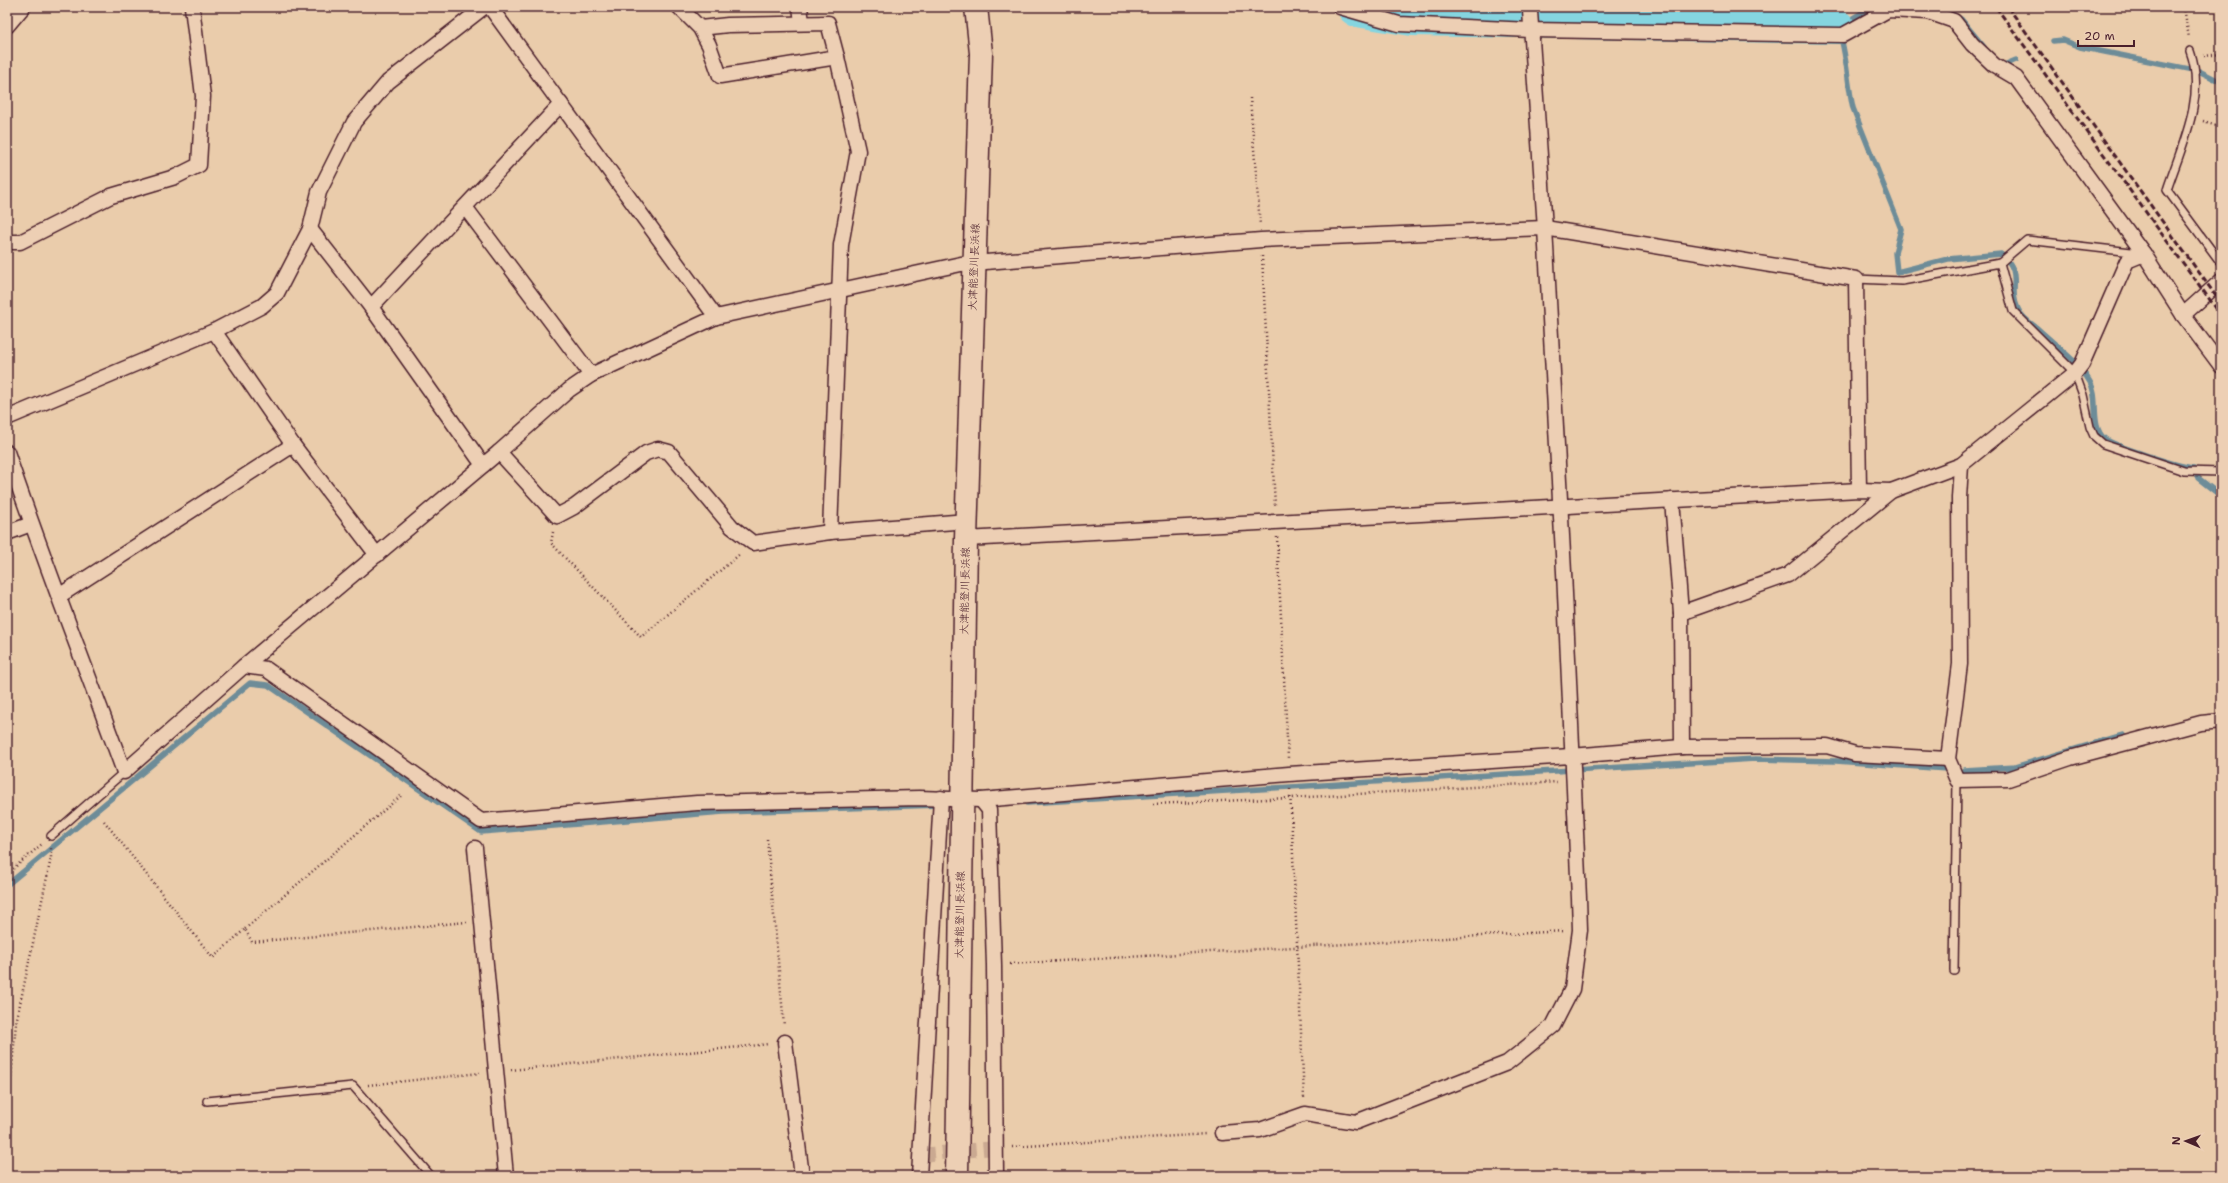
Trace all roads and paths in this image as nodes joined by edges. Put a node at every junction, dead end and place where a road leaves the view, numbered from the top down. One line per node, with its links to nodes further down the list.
1 (23, 7): 13 (street)
2 (192, 7): 27 (street)
3 (484, 7): 25 (street)
4 (490, 7): 20 (street)
5 (679, 7): 14 (street)
6 (800, 7): 12 (street)
7 (976, 7): 31 (main road, 大津能登川長浜線)
8 (1340, 7): 15 (street)
9 (1450, 7): 11 (path)
10 (2184, 7): 16 (path)
11 (1530, 11): 15 (street)
12 (802, 22): 14 (street); 18 (street)
13 (7, 26)
14 (700, 28): 18 (street)
15 (1531, 30): 24 (street); 28 (street)
16 (2192, 54): 17 (path); 21 (lane)
17 (2221, 54)
18 (837, 57): 34 (street)
19 (1250, 98): 26 (path)
20 (561, 104): 23 (street); 37 (street)
21 (2192, 116): 22 (path); 30 (lane)
22 (2221, 126)
23 (465, 207): 35 (street); 41 (street)
24 (1545, 228): 26 (street); 32 (street); 52 (street)
25 (310, 229): 35 (street); 38 (street)
26 (1261, 240): 31 (street); 54 (path)
27 (7, 242)
28 (2144, 254): 29 (lane); 36 (street); 40 (street)
29 (2004, 259): 32 (lane); 40 (lane)
30 (2221, 263)
31 (974, 264): 34 (street); 56 (main road, 大津能登川長浜線)
32 (1856, 279): 49 (street)
33 (2221, 281): 36 (street)
34 (839, 289): 37 (street); 57 (street)
35 (371, 307): 46 (street)
36 (2183, 315): 39 (street)
37 (716, 317): 41 (street)
38 (214, 331): 42 (street); 43 (street)
39 (2221, 366)
40 (2078, 369): 47 (street); 48 (lane)
41 (591, 375): 45 (street)
42 (7, 418)
43 (293, 445): 60 (street); 61 (street)
44 (7, 452): 55 (street)
45 (499, 452): 46 (street); 53 (street)
46 (483, 465): 60 (street)
47 (1961, 465): 50 (street); 66 (street)
48 (2221, 472)
49 (1859, 490): 50 (street); 51 (street)
50 (1890, 491): 62 (street)
51 (1672, 500): 52 (street); 62 (street)
52 (1559, 506): 54 (street); 67 (street)
53 (557, 516): 59 (street); 59 (path)
54 (1276, 521): 56 (street); 69 (path)
55 (31, 524): 58 (street); 61 (street)
56 (966, 530): 57 (street); 75 (main road, 大津能登川長浜線)
57 (830, 532): 59 (street)
58 (7, 533)
59 (753, 543)
60 (376, 555): 63 (street)
61 (59, 596): 68 (street)
62 (1681, 614): 65 (street)
63 (244, 666): 68 (street); 73 (street)
64 (2221, 721): 70 (street)
65 (1682, 747): 66 (street); 67 (street)
66 (1948, 759): 70 (street)
67 (1573, 769): 69 (street); 74 (path); 84 (street)
68 (124, 772): 77 (lane)
69 (1289, 774): 75 (street)
70 (1957, 780): 87 (lane)
71 (402, 794): 83 (path)
72 (1291, 794): 74 (path)
73 (941, 798): 75 (street); 99 (street)
74 (1291, 798): 85 (path)
75 (972, 800): 86 (street); 100 (main road, 大津能登川長浜線)
76 (104, 821): 83 (path)
77 (51, 836): 81 (path)
78 (767, 839): 88 (path)
79 (475, 848): 82 (street)
80 (51, 856): 92 (path)
81 (7, 874)
82 (482, 920): 83 (path); 89 (street)
83 (245, 930)
84 (1580, 930): 85 (path); 93 (street)
85 (1298, 947): 86 (path); 93 (path)
86 (994, 965): 95 (street)
87 (1954, 971)
88 (786, 1042): 89 (path); 98 (street)
89 (496, 1072): 90 (path); 97 (street)
90 (353, 1086): 91 (lane); 96 (lane)
91 (207, 1101)
92 (7, 1105)
93 (1305, 1114): 94 (street)
94 (1222, 1133): 95 (path)
95 (995, 1148): 101 (street)
96 (430, 1176)
97 (506, 1176)
98 (802, 1176)
99 (919, 1176)
100 (957, 1176)
101 (996, 1176)

